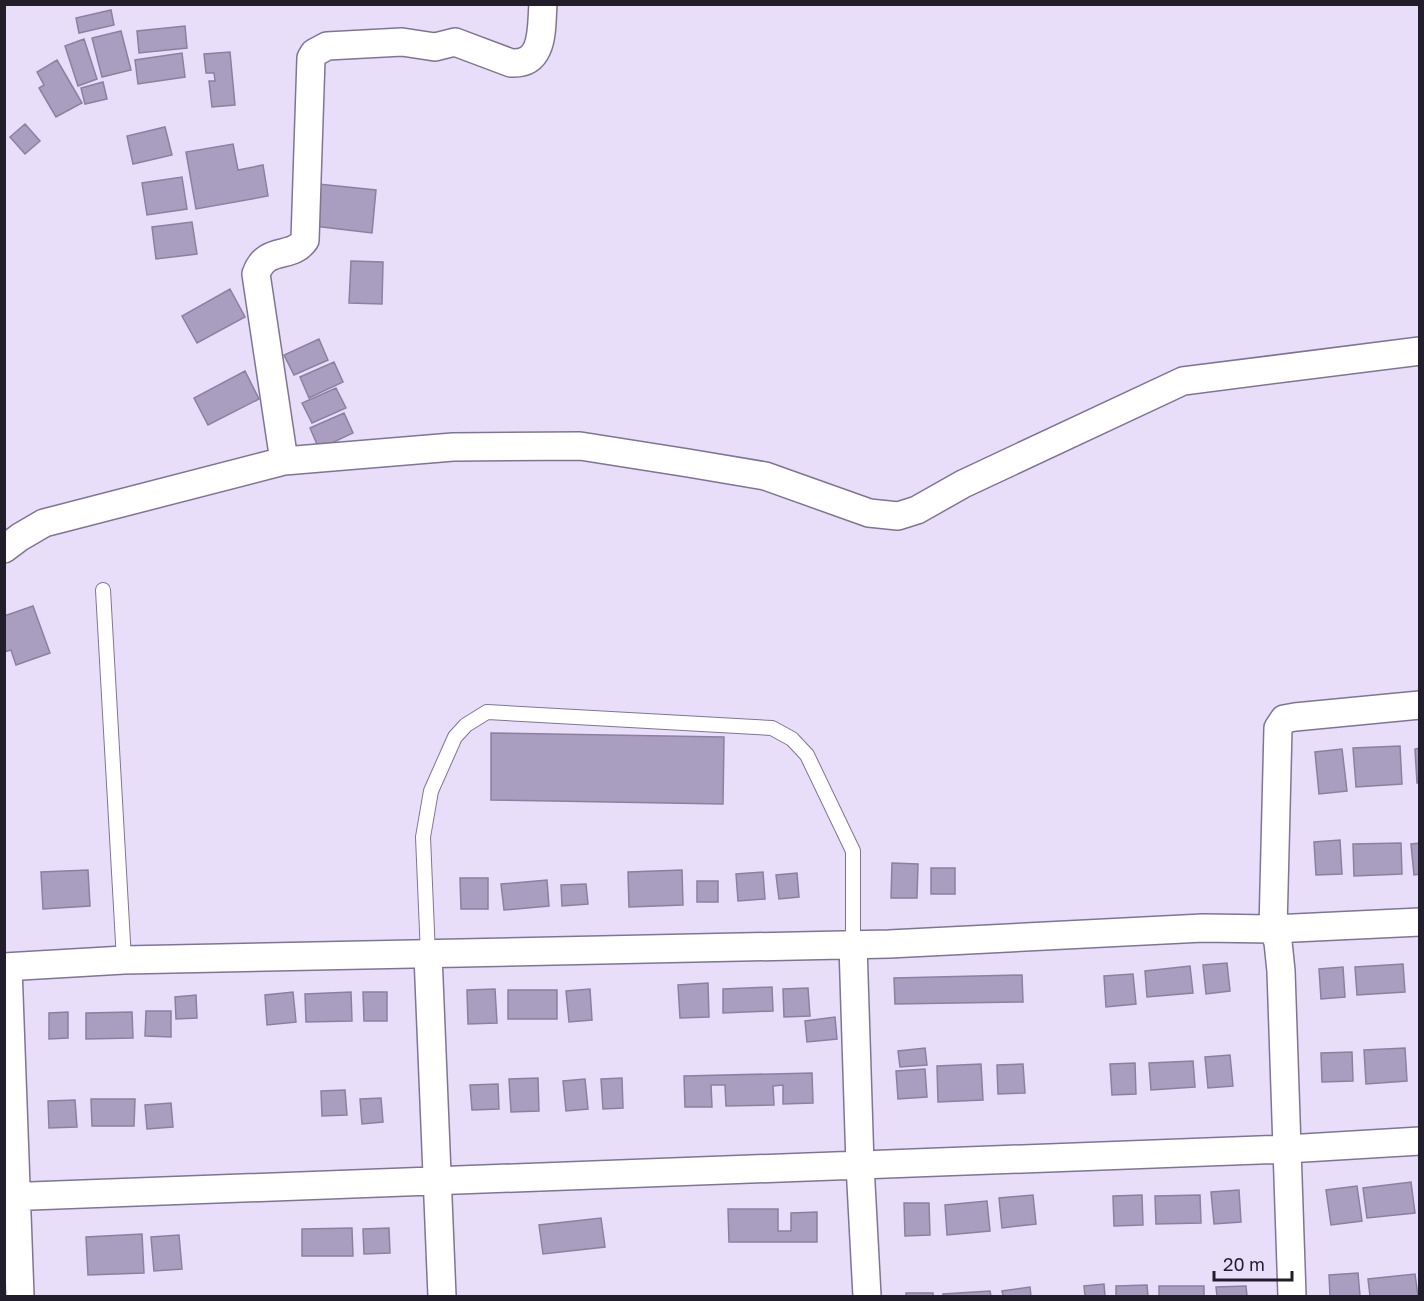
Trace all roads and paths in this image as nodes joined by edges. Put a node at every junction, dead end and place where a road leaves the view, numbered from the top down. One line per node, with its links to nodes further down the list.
1 (543, 4): 3 (street)
2 (1419, 351): 3 (street)
3 (284, 461): 4 (street)
4 (4, 549)
5 (103, 590): 11 (lane)
6 (1419, 705): 8 (street)
7 (1419, 922): 8 (street)
8 (1274, 929): 9 (street); 14 (street)
9 (853, 945): 10 (street); 10 (lane); 15 (street)
10 (428, 955): 11 (street); 16 (street)
11 (124, 960): 12 (street)
12 (6, 967): 17 (street)
13 (1419, 1141): 14 (street)
14 (1287, 1149): 15 (street); 21 (street)
15 (860, 1165): 16 (street); 20 (street)
16 (438, 1181): 17 (street); 19 (street)
17 (10, 1197): 18 (street)
18 (20, 1296)
19 (442, 1296)
20 (867, 1296)
21 (1292, 1296)

